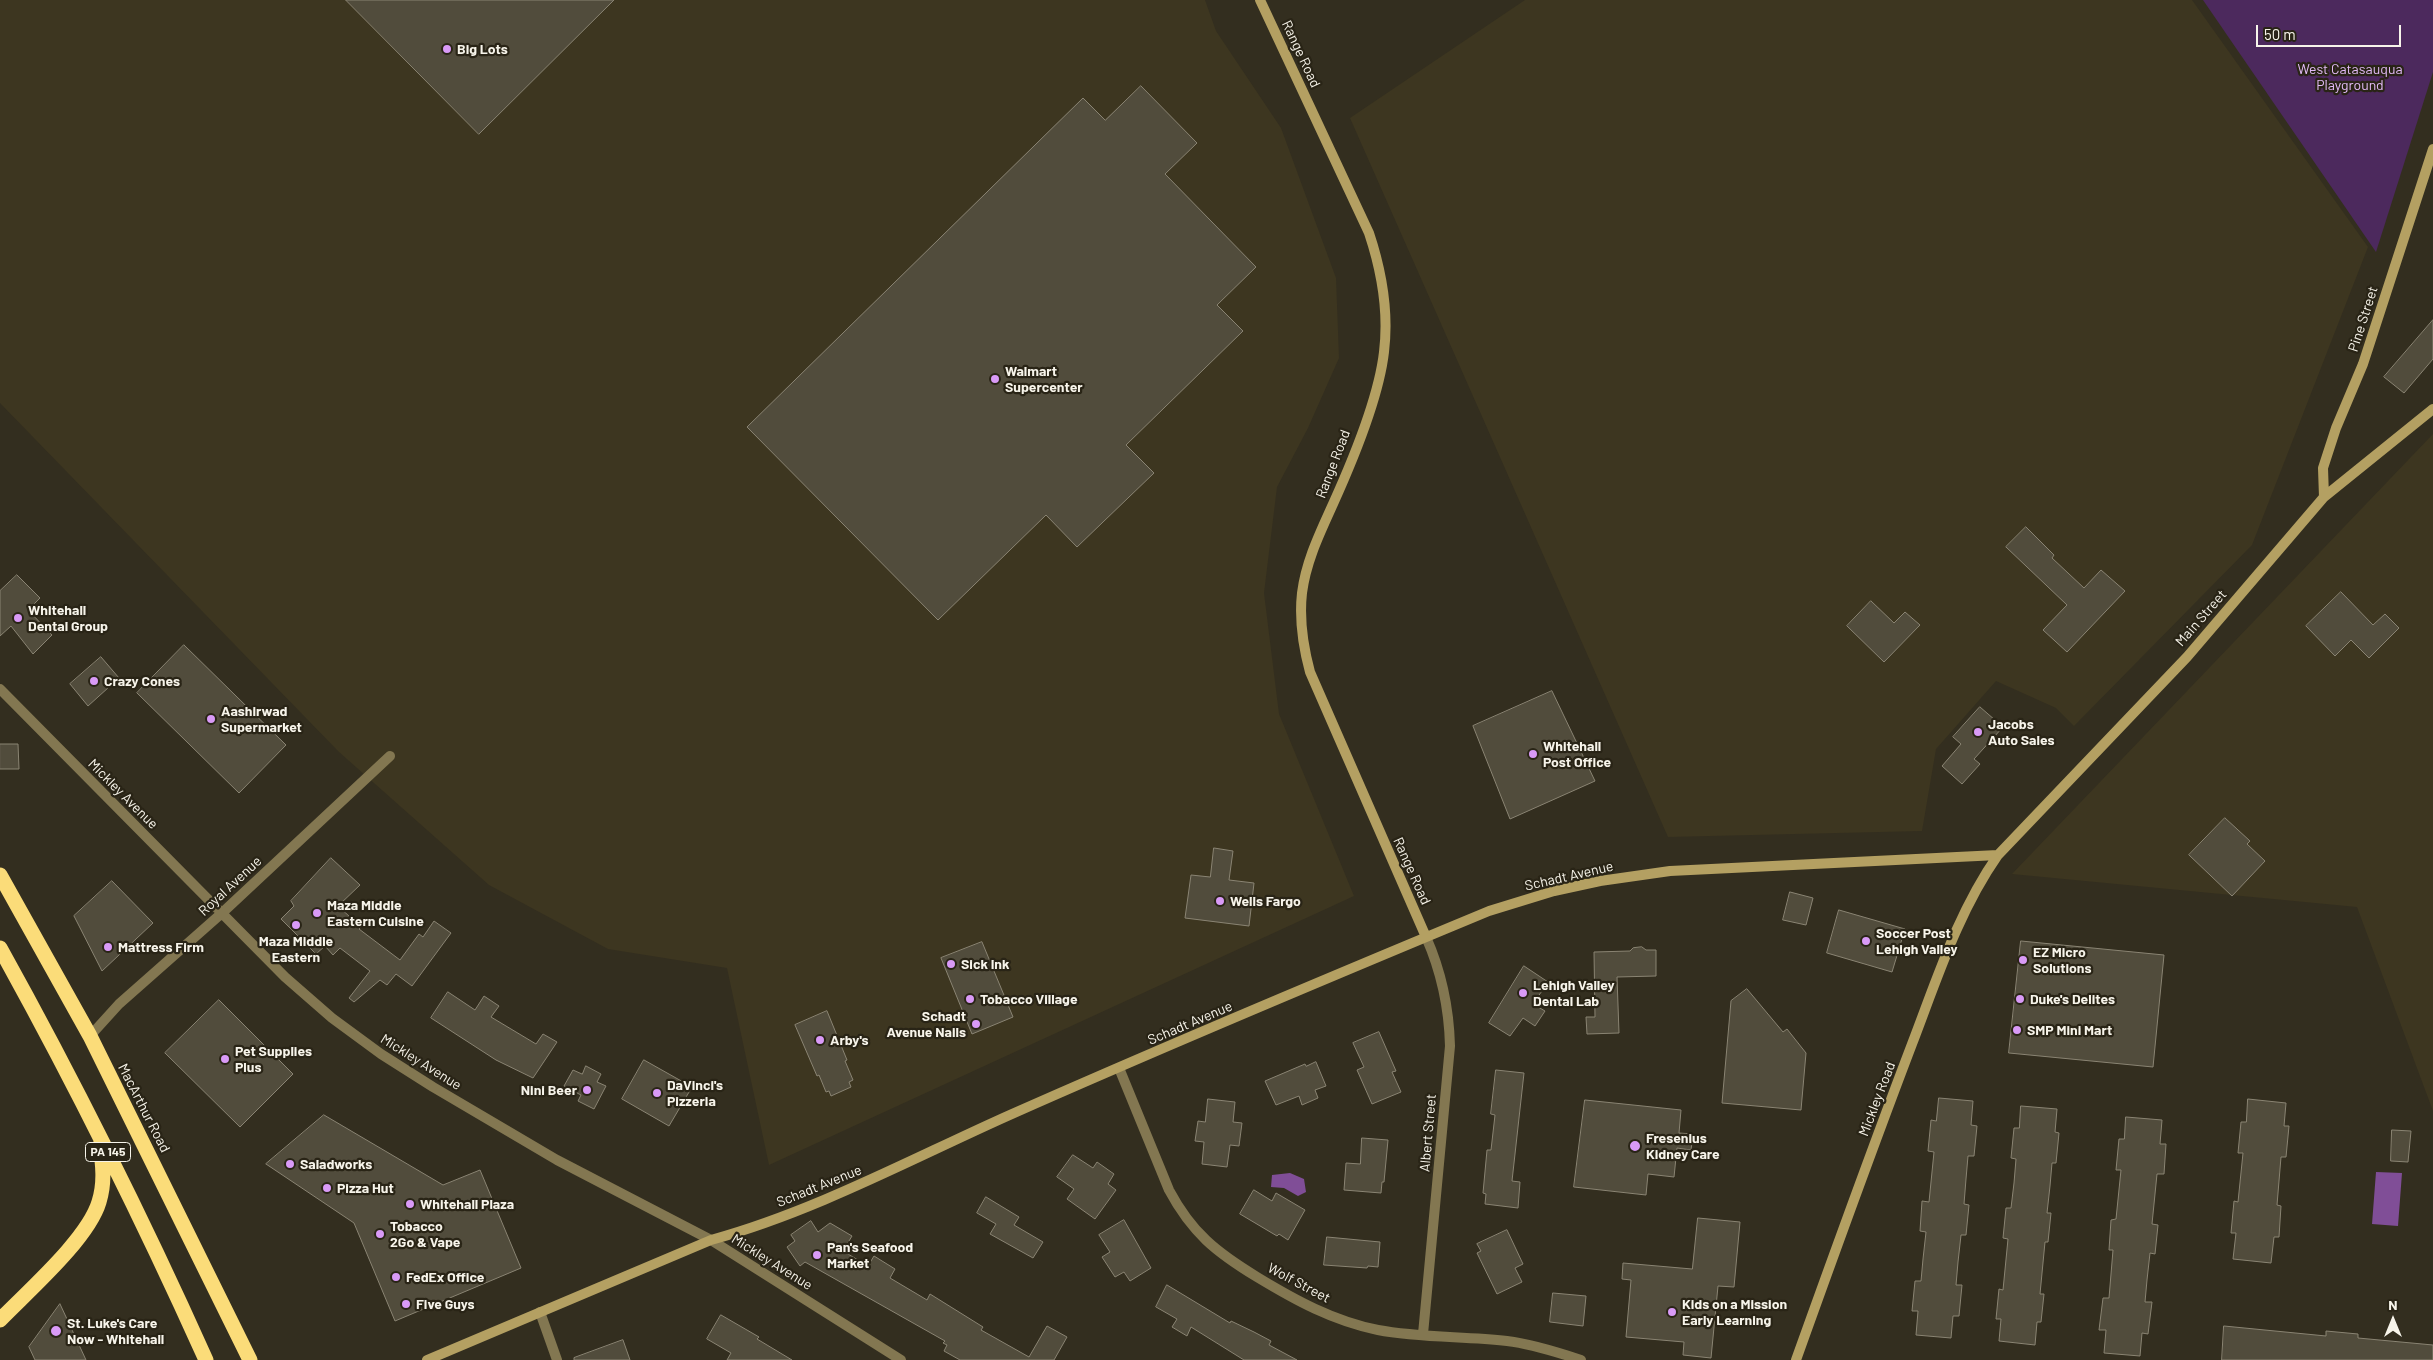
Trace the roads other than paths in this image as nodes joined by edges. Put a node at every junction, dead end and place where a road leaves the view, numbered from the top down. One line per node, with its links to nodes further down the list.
1 (1260, 0): 10 (main road, Range Road)
2 (2433, 149): 4 (main road, Pine Street)
3 (2433, 409): 4 (main road, Main Street)
4 (2324, 497): 7 (main road, Main Street)
5 (0, 689): 9 (street, Mickley Avenue)
6 (390, 756): 9 (street, Royal Avenue)
7 (1998, 855): 10 (main road, Schadt Avenue); 25 (main road, Mickley Road)
8 (0, 875): 12 (highway, MacArthur Road / PA 145)
9 (222, 913): 12 (street, Royal Avenue); 15 (street, Mickley Avenue)
10 (1426, 937): 13 (main road, Schadt Avenue); 18 (street, Albert Street)
11 (0, 948): 14 (highway, PA 145)
12 (90, 1036): 20 (highway, MacArthur Road / PA 145)
13 (1119, 1068): 15 (main road, Schadt Avenue); 18 (street, Wolf Street)
14 (98, 1131): 17 (highway); 19 (highway, PA 145)
15 (711, 1240): 16 (main road, Schadt Avenue); 23 (street, Mickley Avenue)
16 (540, 1312): 21 (main road, Schadt Avenue); 22 (street)
17 (0, 1320)
18 (1423, 1334): 24 (street, Wolf Street)
19 (206, 1360)
20 (250, 1360)
21 (428, 1360)
22 (557, 1360)
23 (901, 1360)
24 (1581, 1360)
25 (1796, 1360)

